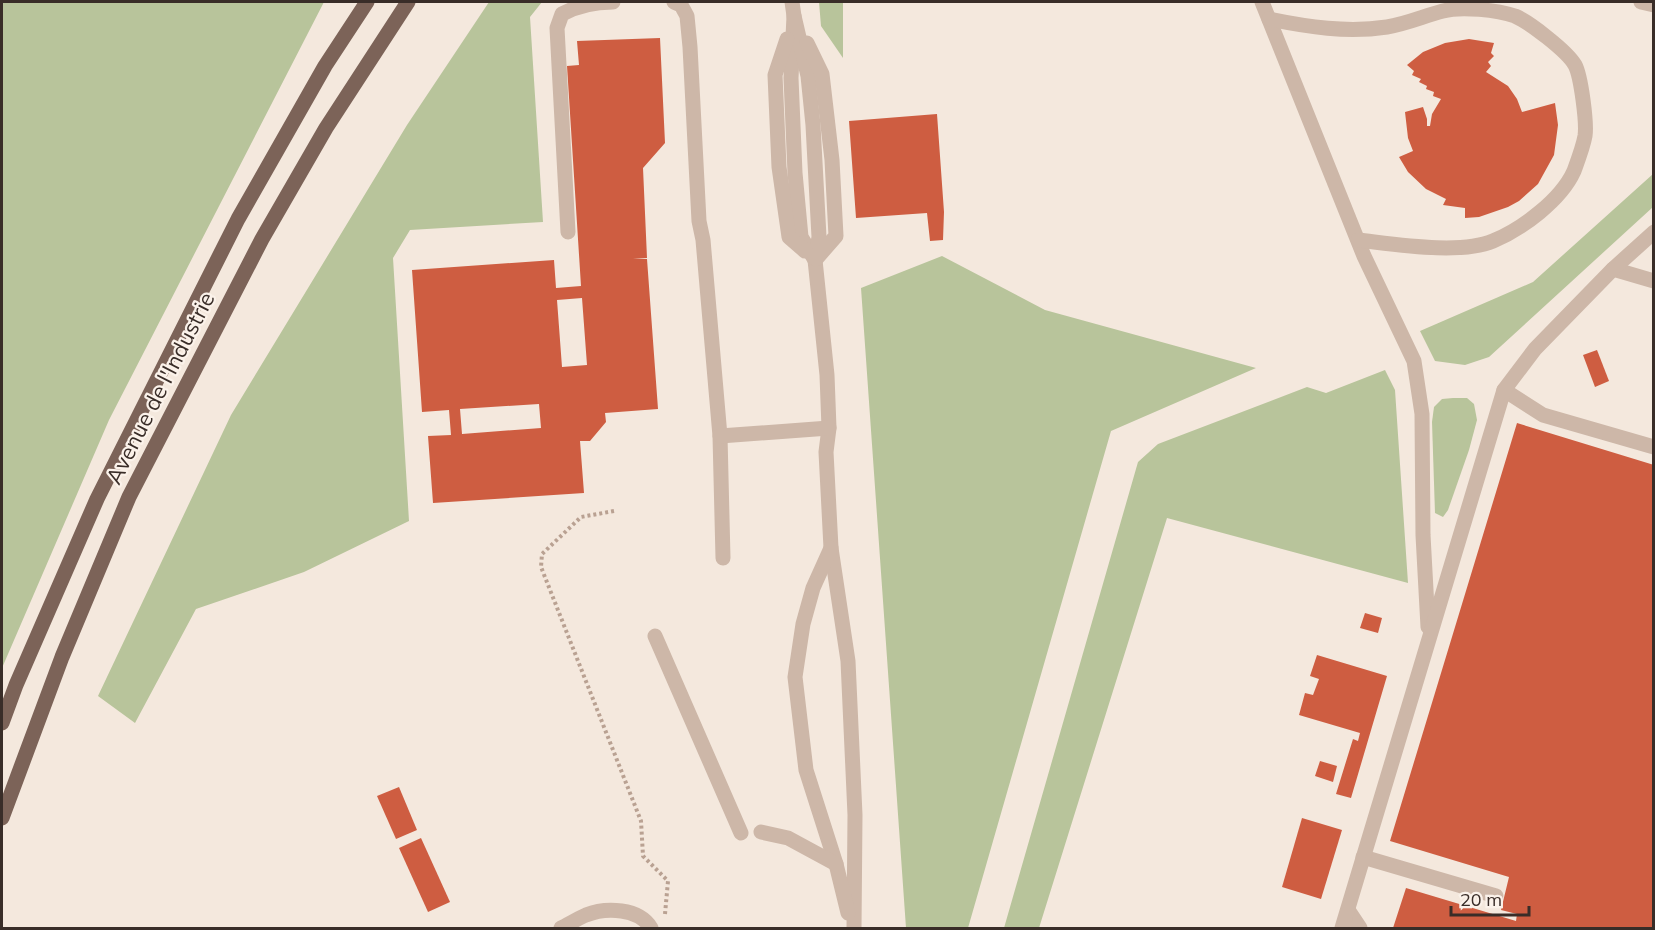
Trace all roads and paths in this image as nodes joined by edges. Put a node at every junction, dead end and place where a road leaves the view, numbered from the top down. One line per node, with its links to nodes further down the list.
1 (367, 2): 25 (main road, Avenue de l'Industrie)
2 (408, 2): 26 (main road, Avenue de l'Industrie)
3 (614, 2): 10 (lane)
4 (674, 2): 18 (lane)
5 (1262, 2): 9 (lane)
6 (1641, 2): 7 (lane)
7 (1653, 5)
8 (793, 9): 13 (lane); 13 (lane)
9 (1269, 19): 12 (lane); 12 (lane)
10 (568, 232)
11 (1653, 232): 14 (lane)
12 (1358, 240): 24 (lane)
13 (815, 260): 17 (lane)
14 (1613, 268): 15 (lane); 16 (lane)
15 (1653, 281)
16 (1504, 390): 19 (lane); 24 (lane)
17 (829, 428): 18 (lane); 21 (lane)
18 (720, 436): 22 (lane)
19 (1653, 447)
20 (614, 512): 33 (path)
21 (831, 548): 30 (lane); 36 (lane)
22 (723, 558)
23 (655, 636): 28 (lane)
24 (1429, 636): 29 (lane)
25 (2, 723)
26 (2, 818)
27 (761, 832): 30 (lane)
28 (741, 833)
29 (1363, 857): 31 (lane); 32 (lane)
30 (836, 864): 36 (lane)
31 (1497, 896)
32 (1348, 910): 37 (lane); 38 (lane)
33 (665, 917)
34 (561, 928): 35 (lane)
35 (651, 928)
36 (852, 928)
37 (1342, 928)
38 (1360, 928)

